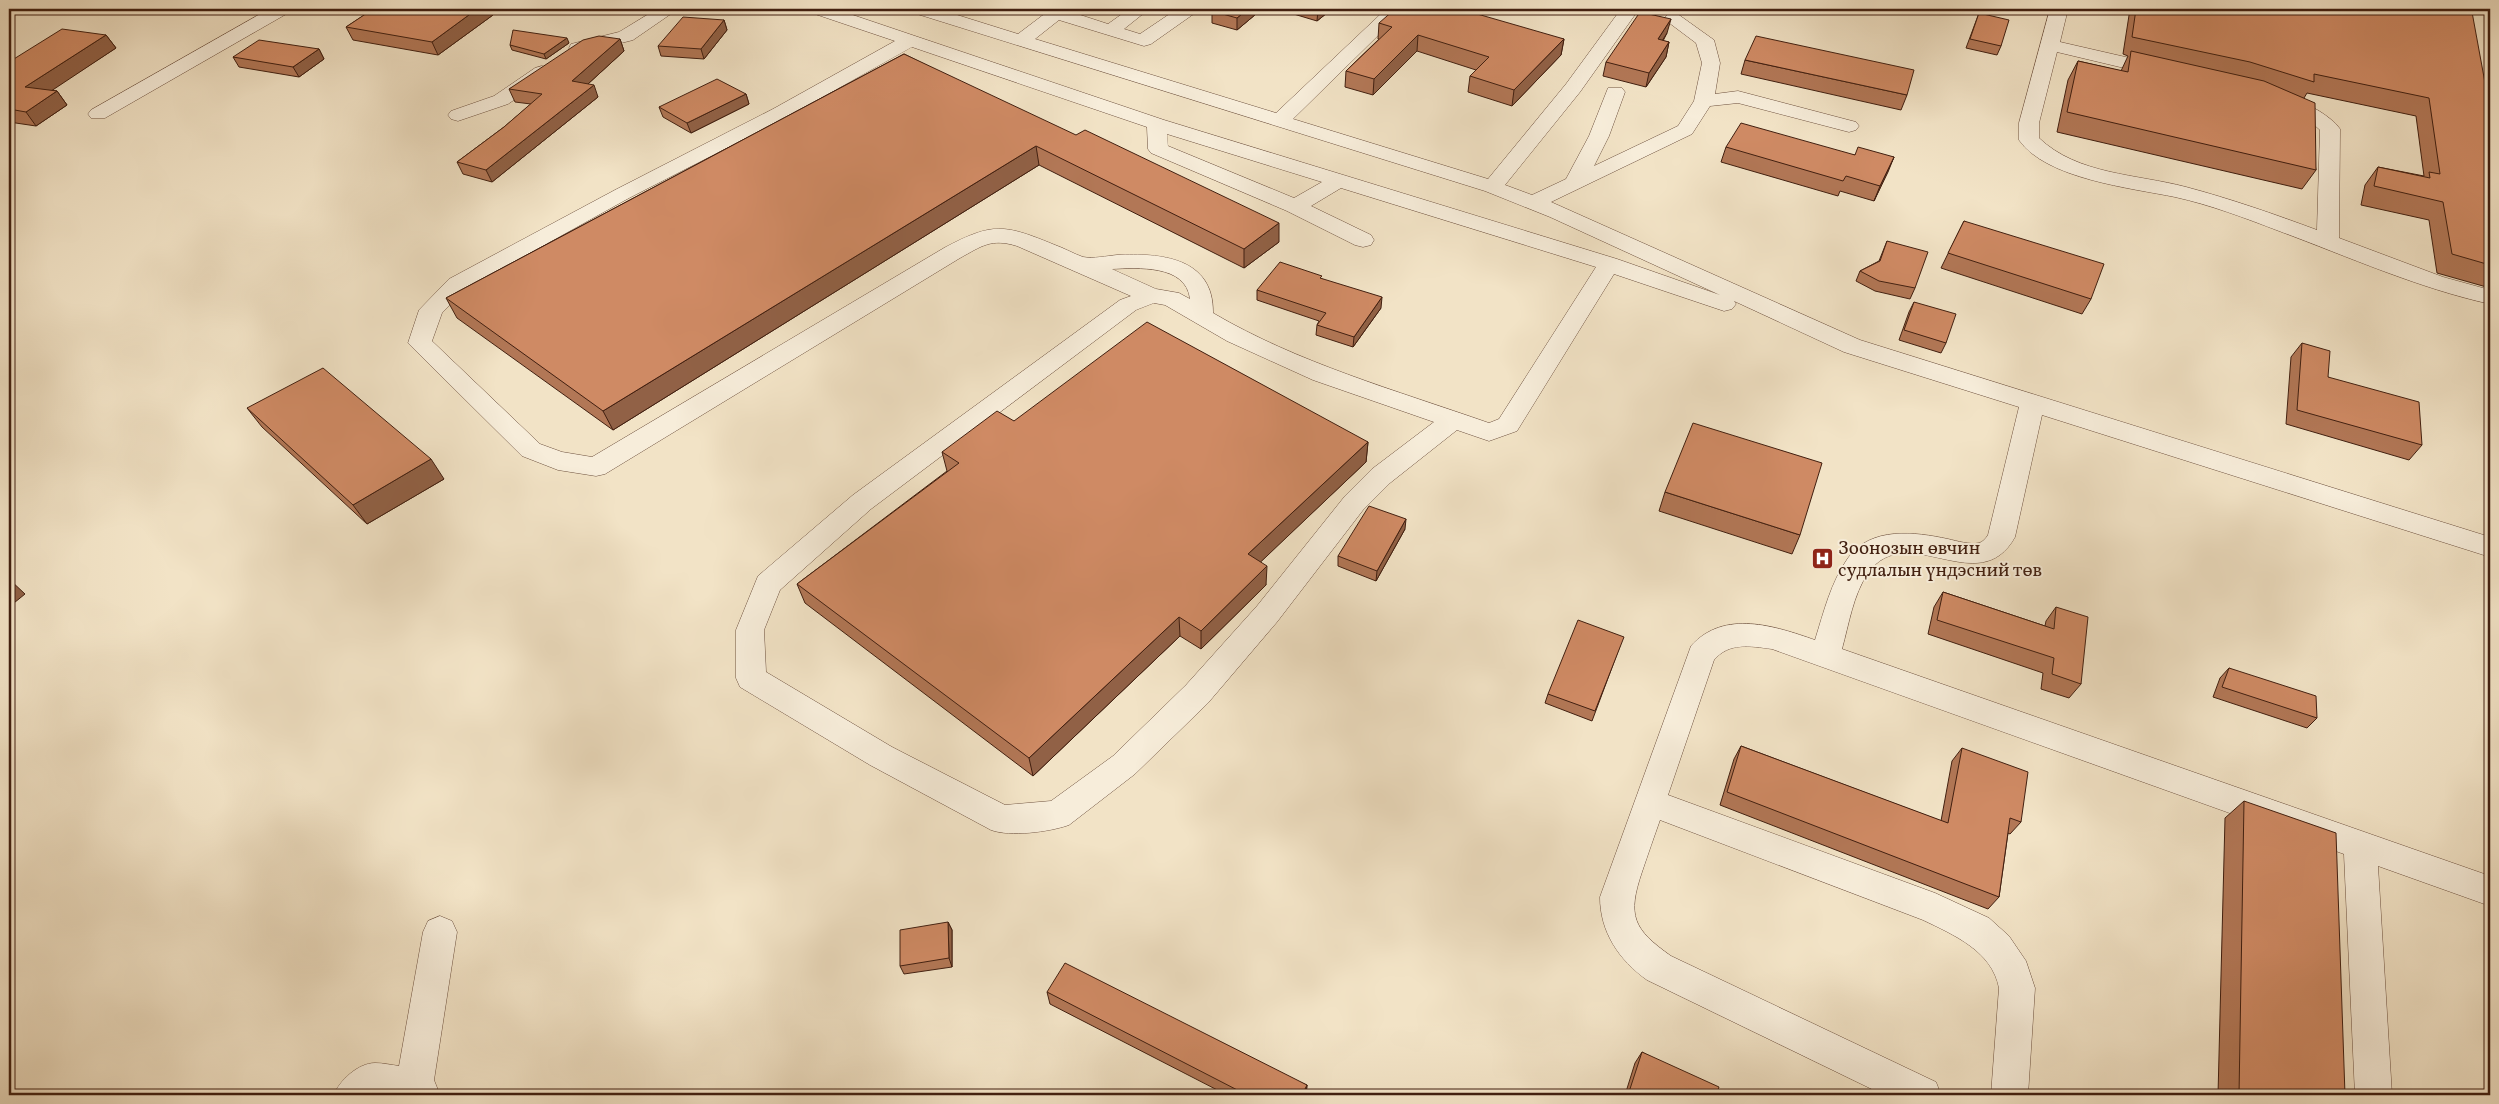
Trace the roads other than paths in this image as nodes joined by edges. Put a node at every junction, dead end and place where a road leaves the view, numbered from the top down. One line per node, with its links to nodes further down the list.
1 (282, 9): 22 (street)
2 (669, 9): 23 (street)
3 (818, 9): 16 (street)
4 (920, 9): 15 (street)
5 (1092, 9): 13 (street)
6 (1140, 9): 14 (street)
7 (1189, 9): 14 (street)
8 (1396, 9): 24 (street)
9 (1630, 9): 29 (street)
10 (2059, 9): 17 (street)
11 (1050, 11): 13 (street); 15 (street)
12 (1673, 19): 21 (street)
13 (1076, 20): 14 (street)
14 (1110, 31)
15 (1022, 40): 24 (street)
16 (910, 41): 25 (street); 34 (street)
17 (2049, 46): 18 (street); 33 (street)
18 (2183, 76)
19 (1615, 92): 28 (street)
20 (2266, 97): 33 (street)
21 (1704, 101): 26 (street); 28 (street)
22 (98, 114)
23 (458, 114)
24 (1280, 120): 29 (street)
25 (1157, 124): 27 (street); 31 (street)
26 (1849, 126)
27 (1338, 181): 31 (street); 35 (street)
28 (1574, 183): 30 (street)
29 (1492, 187): 30 (street)
30 (1534, 202): 39 (street)
31 (1295, 206): 32 (street)
32 (1363, 240)
33 (2328, 241): 37 (street)
34 (1079, 264): 36 (street); 38 (street)
35 (1609, 264): 39 (street); 41 (street)
36 (1152, 296): 38 (street); 41 (street)
37 (2490, 297)
38 (1201, 315): 41 (street)
39 (1852, 346): 40 (street)
40 (2032, 403): 42 (street); 43 (street)
41 (1452, 421)
42 (2490, 547)
43 (1826, 654): 44 (street); 45 (street)
44 (1650, 802): 50 (street); 51 (street)
45 (2360, 845): 46 (street); 52 (street)
46 (2490, 891)
47 (440, 932): 48 (street)
48 (418, 1091): 49 (street)
49 (352, 1095)
50 (1923, 1095)
51 (2010, 1095)
52 (2374, 1095)

